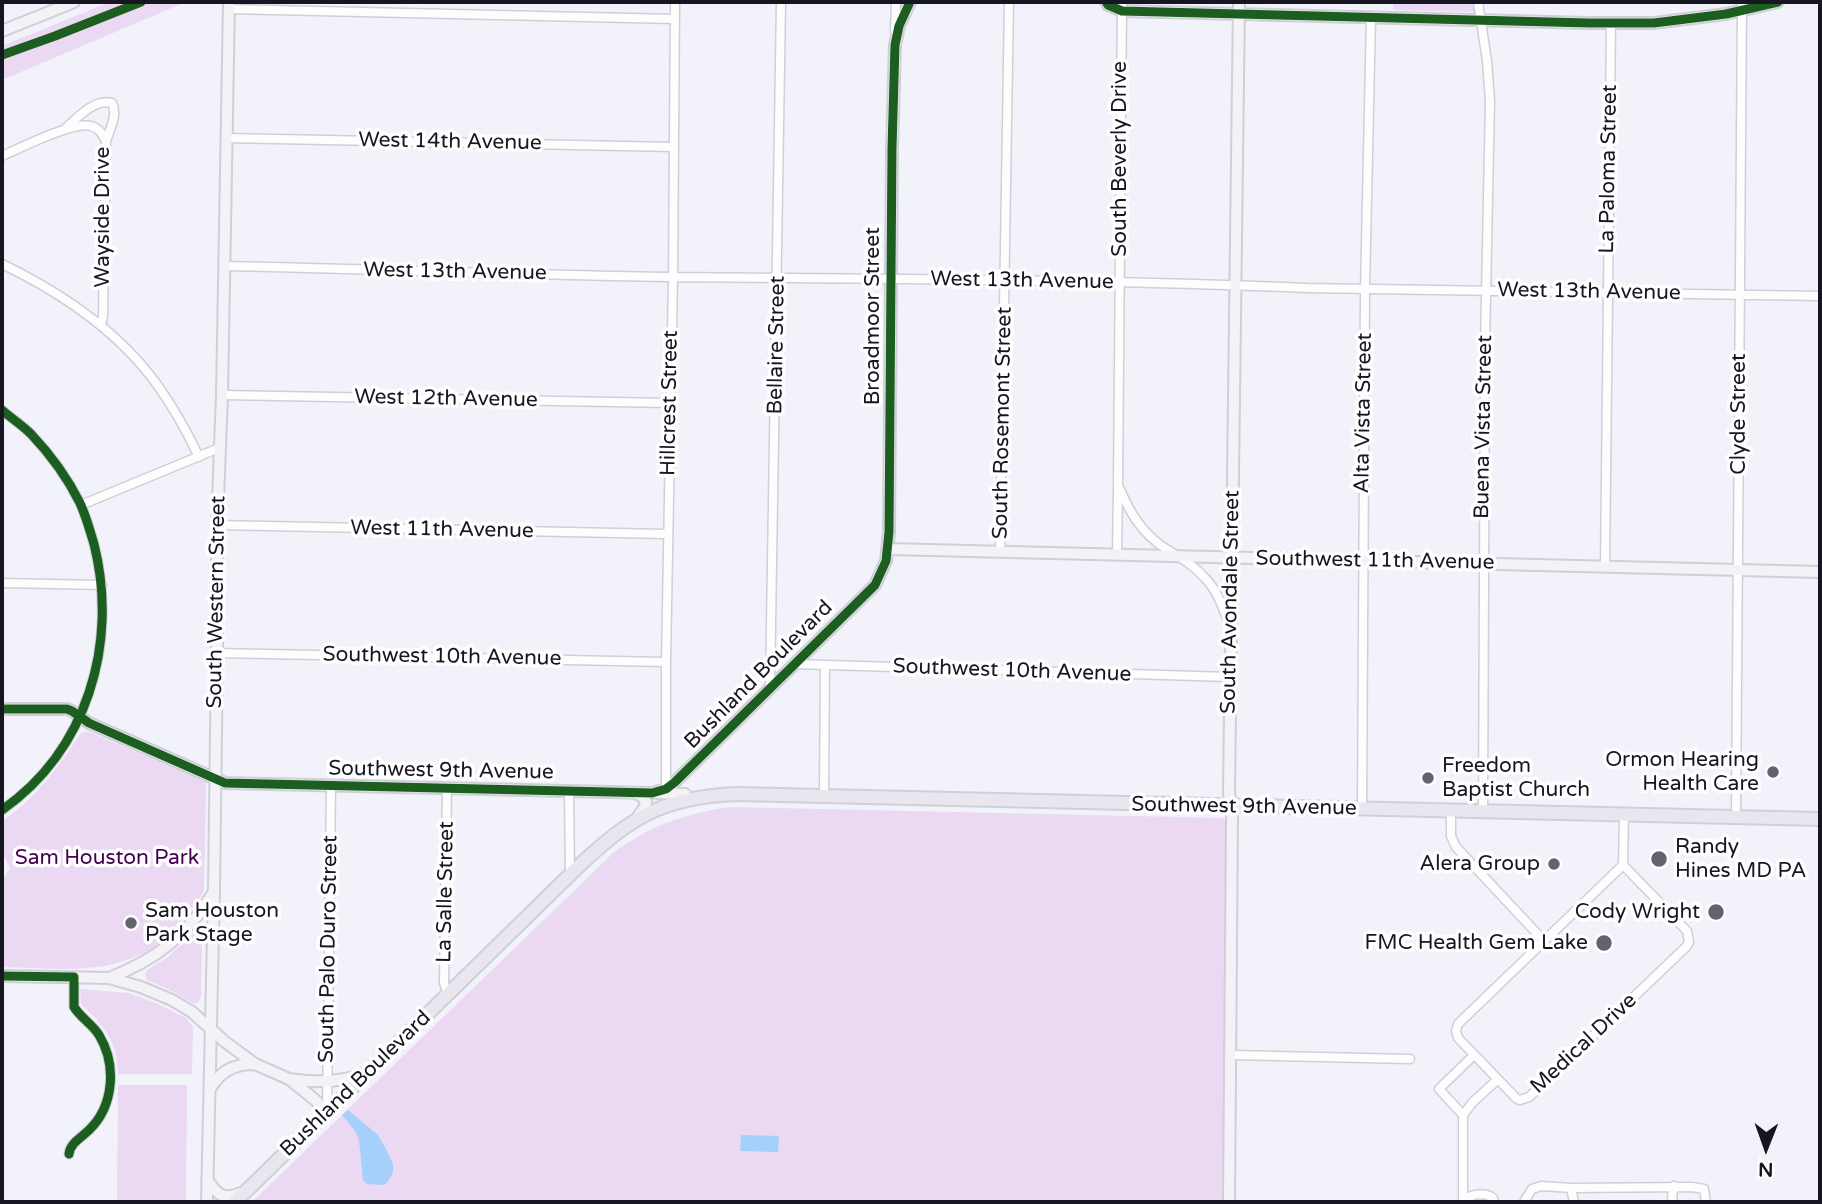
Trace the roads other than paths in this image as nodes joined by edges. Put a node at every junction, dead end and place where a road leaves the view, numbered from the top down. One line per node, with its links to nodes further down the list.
1 (74, 2): 18 (street)
2 (675, 2): 15 (street, Hillcrest Street)
3 (781, 2): 28 (street, Bellaire Street)
4 (896, 2): 19 (street, Broadmoor Street)
5 (910, 2): 19 (street, Broadmoor Street)
6 (1009, 2): 30 (street, South Rosemont Street)
7 (1106, 2): 12 (street)
8 (1478, 2): 16 (street, Buena Vista Street)
9 (1778, 2): 11 (street)
10 (229, 6): 15 (street); 21 (street, South Western Street)
11 (1742, 6): 17 (street); 36 (street, Clyde Street)
12 (1122, 7): 13 (street); 31 (street, South Beverly Drive)
13 (1239, 8): 14 (street); 32 (street, South Avondale Street)
14 (1371, 17): 16 (street); 33 (street, Alta Vista Street)
15 (675, 19): 23 (street, Hillcrest Street)
16 (1481, 19): 17 (street); 34 (street, Buena Vista Street)
17 (1611, 23): 35 (street, La Paloma Street)
18 (2, 31)
19 (895, 45): 29 (street, Broadmoor Street)
20 (65, 130): 22 (street, Wayside Drive); 22 (street); 24 (street, Wayside Drive)
21 (226, 138): 23 (street, West 14th Avenue); 26 (street, South Western Street)
22 (106, 141): 38 (street, Wayside Drive)
23 (674, 147): 27 (street, Hillcrest Street)
24 (2, 156)
25 (2, 264): 38 (street)
26 (224, 267): 27 (street, West 13th Avenue); 39 (street, South Western Street)
27 (673, 277): 28 (street, West 13th Avenue); 40 (street, Hillcrest Street)
28 (778, 278): 29 (street, West 13th Avenue); 67 (street, Bellaire Street)
29 (891, 279): 30 (street, West 13th Avenue); 48 (street, Broadmoor Street)
30 (1005, 281): 31 (street, West 13th Avenue); 49 (street, South Rosemont Street)
31 (1119, 283): 32 (street, West 13th Avenue); 44 (street, South Beverly Drive)
32 (1236, 285): 33 (street, West 13th Avenue); 52 (street, South Avondale Street)
33 (1365, 289): 34 (street, West 13th Avenue); 53 (street, Alta Vista Street)
34 (1486, 291): 35 (street, West 13th Avenue); 54 (street, Buena Vista Street)
35 (1608, 292): 36 (street, West 13th Avenue); 55 (street, La Paloma Street)
36 (1738, 294): 37 (street, West 13th Avenue); 56 (street, Clyde Street)
37 (1820, 296)
38 (101, 326): 43 (street)
39 (222, 395): 40 (street, West 12th Avenue); 42 (street, South Western Street)
40 (669, 403): 47 (street, Hillcrest Street)
41 (2, 410): 45 (street)
42 (219, 448): 43 (street); 46 (street, South Western Street)
43 (199, 457): 45 (street)
44 (1118, 485): 50 (street, South Beverly Drive); 51 (street, South Beverly Drive)
45 (81, 505): 59 (street)
46 (217, 525): 47 (street, West 11th Avenue); 62 (street, South Western Street)
47 (667, 534): 63 (street, Hillcrest Street)
48 (888, 549): 49 (street, Southwest 11th Avenue); 60 (street, Broadmoor Street)
49 (1000, 551): 50 (street, Southwest 11th Avenue)
50 (1117, 554): 51 (street, Southwest 11th Avenue)
51 (1180, 556): 52 (street, Southwest 11th Avenue); 61 (street, South Beverly Drive)
52 (1231, 557): 53 (street, Southwest 11th Avenue); 61 (street, South Avondale Street)
53 (1363, 560): 54 (street, Southwest 11th Avenue); 80 (street, Alta Vista Street)
54 (1483, 563): 55 (street, Southwest 11th Avenue); 83 (street, Buena Vista Street)
55 (1605, 566): 56 (street, Southwest 11th Avenue)
56 (1739, 570): 57 (street, Southwest 11th Avenue); 85 (street, Clyde Street)
57 (1820, 572)
58 (2, 583): 59 (street)
59 (102, 585): 69 (street)
60 (875, 585): 64 (street, Bushland Boulevard)
61 (1230, 629): 66 (street, South Avondale Street)
62 (217, 653): 63 (street, Southwest 10th Avenue); 71 (street, South Western Street)
63 (666, 662): 76 (street, Hillcrest Street)
64 (794, 664): 65 (street, Southwest 10th Avenue); 67 (street, Bushland Boulevard)
65 (825, 665): 66 (street, Southwest 10th Avenue); 78 (street)
66 (1230, 677): 79 (street, South Avondale Street)
67 (770, 688): 70 (street, Bushland Boulevard)
68 (2, 709): 69 (street, Southwest 9th Avenue)
69 (79, 717): 71 (street, Southwest 9th Avenue); 81 (street)
70 (686, 771): 76 (street, Bushland Boulevard); 77 (street)
71 (215, 779): 72 (street, Southwest 9th Avenue); 90 (street, South Western Street)
72 (331, 786): 73 (street, Southwest 9th Avenue); 104 (street, South Palo Duro Street)
73 (447, 789): 74 (street, Southwest 9th Avenue); 95 (street, La Salle Street)
74 (569, 791): 75 (street, Southwest 9th Avenue); 89 (street)
75 (635, 793): 76 (street, Southwest 9th Avenue); 86 (street)
76 (667, 795): 77 (main road, Southwest 9th Avenue); 86 (main road, Bushland Boulevard)
77 (690, 796): 78 (main road, Southwest 9th Avenue)
78 (824, 796): 79 (main road, Southwest 9th Avenue)
79 (1231, 806): 80 (main road, Southwest 9th Avenue); 97 (street, South Avondale Street)
80 (1362, 809): 82 (main road, Southwest 9th Avenue)
81 (2, 810)
82 (1451, 811): 83 (main road, Southwest 9th Avenue); 91 (street)
83 (1483, 811): 84 (main road, Southwest 9th Avenue)
84 (1624, 814): 85 (main road, Southwest 9th Avenue); 88 (street)
85 (1736, 817): 87 (main road, Southwest 9th Avenue)
86 (637, 818): 89 (main road, Bushland Boulevard)
87 (1820, 819)
88 (1623, 865): 91 (street, Medical Drive); 103 (street, Medical Drive)
89 (570, 875): 95 (main road, Bushland Boulevard)
90 (214, 892): 94 (street); 96 (street, South Western Street)
91 (1545, 941): 98 (street, Medical Drive)
92 (2, 976): 93 (street)
93 (74, 977): 94 (street); 108 (street)
94 (109, 978): 96 (street)
95 (448, 994): 101 (main road, Bushland Boulevard)
96 (210, 1028): 100 (street); 105 (street, South Western Street)
97 (1231, 1055): 99 (street); 116 (street, South Avondale Street)
98 (1474, 1055): 103 (street, Medical Drive); 107 (street)
99 (1410, 1059)
100 (255, 1064): 102 (street); 105 (street)
101 (369, 1072): 104 (street); 106 (main road, Bushland Boulevard)
102 (289, 1079): 104 (street); 106 (street)
103 (1497, 1080): 107 (street)
104 (327, 1082): 106 (street, South Palo Duro Street)
105 (208, 1092): 109 (street, South Western Street)
106 (327, 1112): 112 (main road, Bushland Boulevard)
107 (1463, 1115): 113 (street)
108 (69, 1154)
109 (207, 1180): 112 (street); 114 (street, South Western Street)
110 (1674, 1186): 111 (street); 120 (street); 121 (street)
111 (1571, 1188): 118 (street); 119 (street)
112 (247, 1191): 115 (main road, Bushland Boulevard)
113 (1463, 1200): 117 (street)
114 (207, 1202)
115 (236, 1202)
116 (1229, 1202)
117 (1494, 1202)
118 (1524, 1202)
119 (1574, 1202)
120 (1673, 1202)
121 (1706, 1202)

